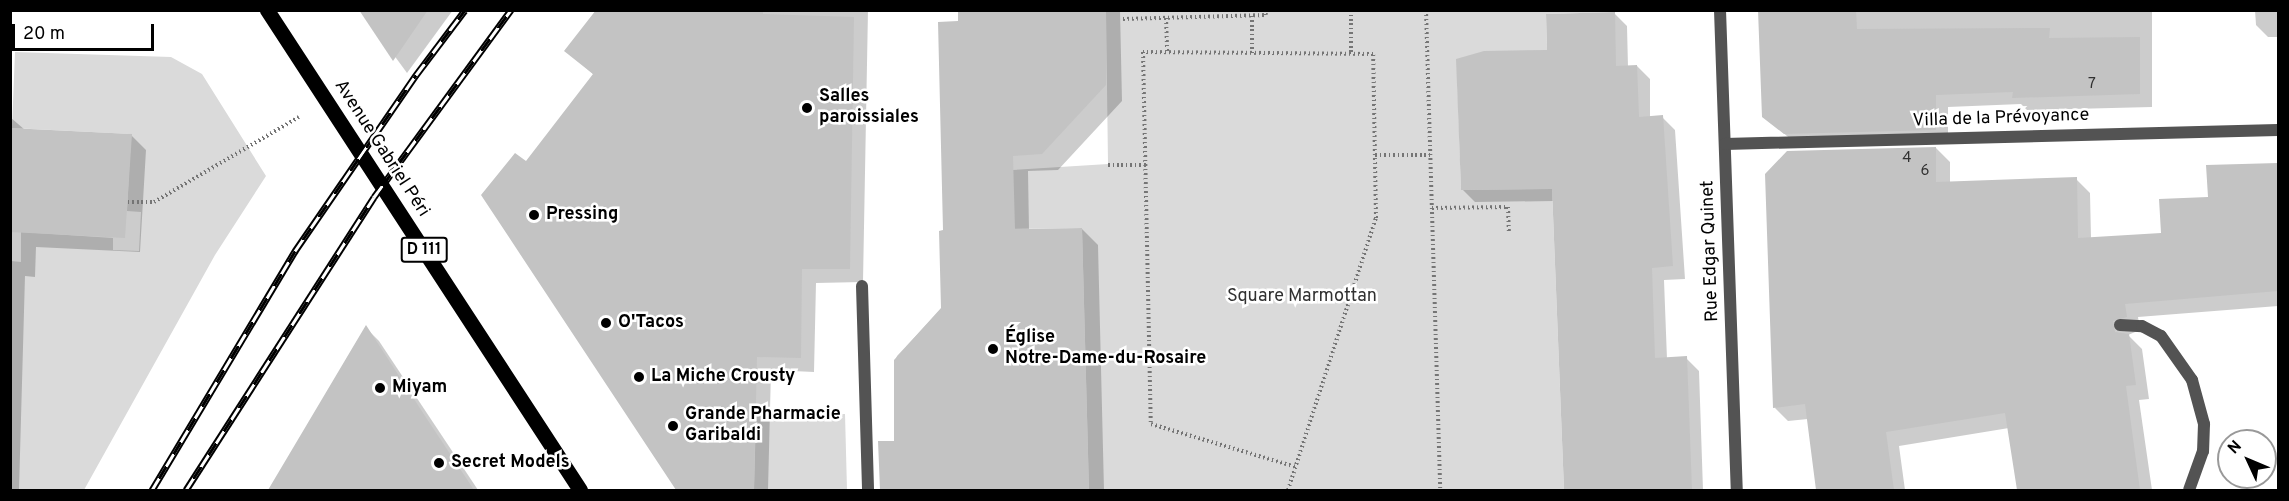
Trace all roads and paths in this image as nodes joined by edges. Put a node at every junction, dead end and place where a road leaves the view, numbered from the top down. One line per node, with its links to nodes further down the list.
1 (267, 10): 25 (main road, Avenue Gabriel Péri / D 111)
2 (1265, 10): 6 (path)
3 (1351, 10): 11 (path)
4 (1426, 10): 16 (path)
5 (1720, 10): 14 (street, Rue Edgar Quinet)
6 (1252, 16): 7 (path); 10 (path)
7 (1166, 18): 8 (path); 9 (path)
8 (1123, 19)
9 (1167, 52): 10 (path); 18 (path)
10 (1252, 53): 11 (path)
11 (1351, 53): 15 (path)
12 (310, 111): 19 (path)
13 (2278, 130): 14 (street, Villa de la Prévoyance)
14 (1725, 144): 29 (street, Rue Edgar Quinet)
15 (1375, 155): 16 (path); 24 (path)
16 (1430, 155): 20 (path)
17 (1108, 165): 18 (path)
18 (1146, 165): 24 (path)
19 (128, 202)
20 (1432, 208): 21 (path); 28 (path)
21 (1509, 232)
22 (862, 286): 26 (street)
23 (2120, 325): 30 (street)
24 (1296, 466): 27 (path)
25 (580, 490)
26 (868, 490)
27 (1288, 490)
28 (1440, 490)
29 (1737, 490)
30 (2189, 490)

